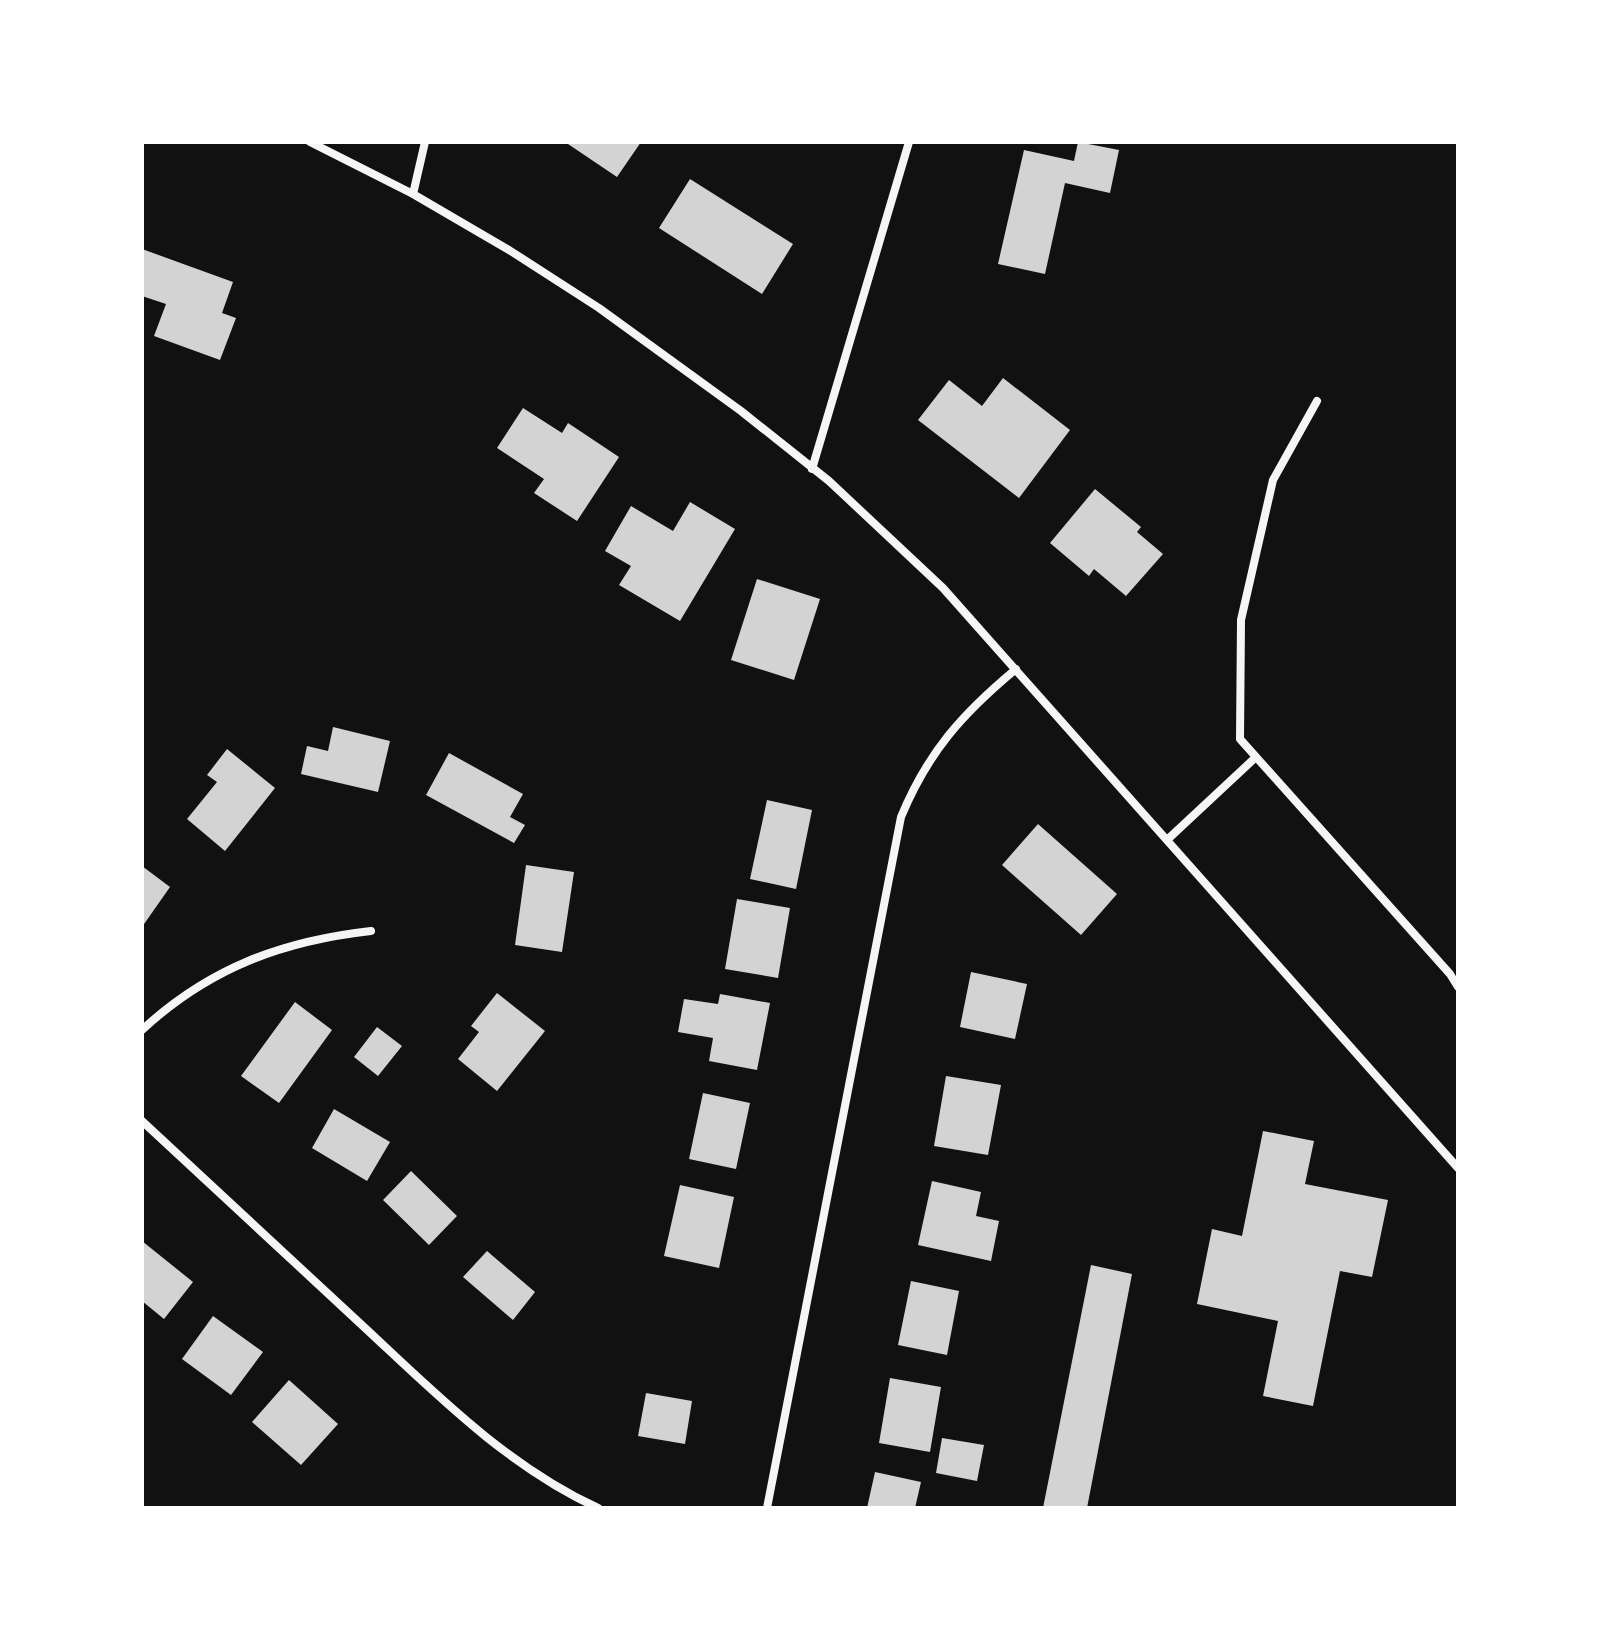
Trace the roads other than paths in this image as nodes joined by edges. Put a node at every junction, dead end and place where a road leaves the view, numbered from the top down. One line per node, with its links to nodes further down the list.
1 (310, 142): 4 (street)
2 (425, 142): 4 (street)
3 (909, 142): 6 (street)
4 (413, 194): 6 (street)
5 (1317, 401): 8 (street)
6 (812, 469): 7 (street)
7 (1016, 669): 9 (street); 16 (street)
8 (1256, 757): 9 (street); 11 (street)
9 (1167, 840): 14 (street)
10 (371, 931): 12 (street)
11 (1458, 987)
12 (142, 1030)
13 (142, 1121): 15 (street)
14 (1458, 1168)
15 (598, 1508)
16 (767, 1508)

